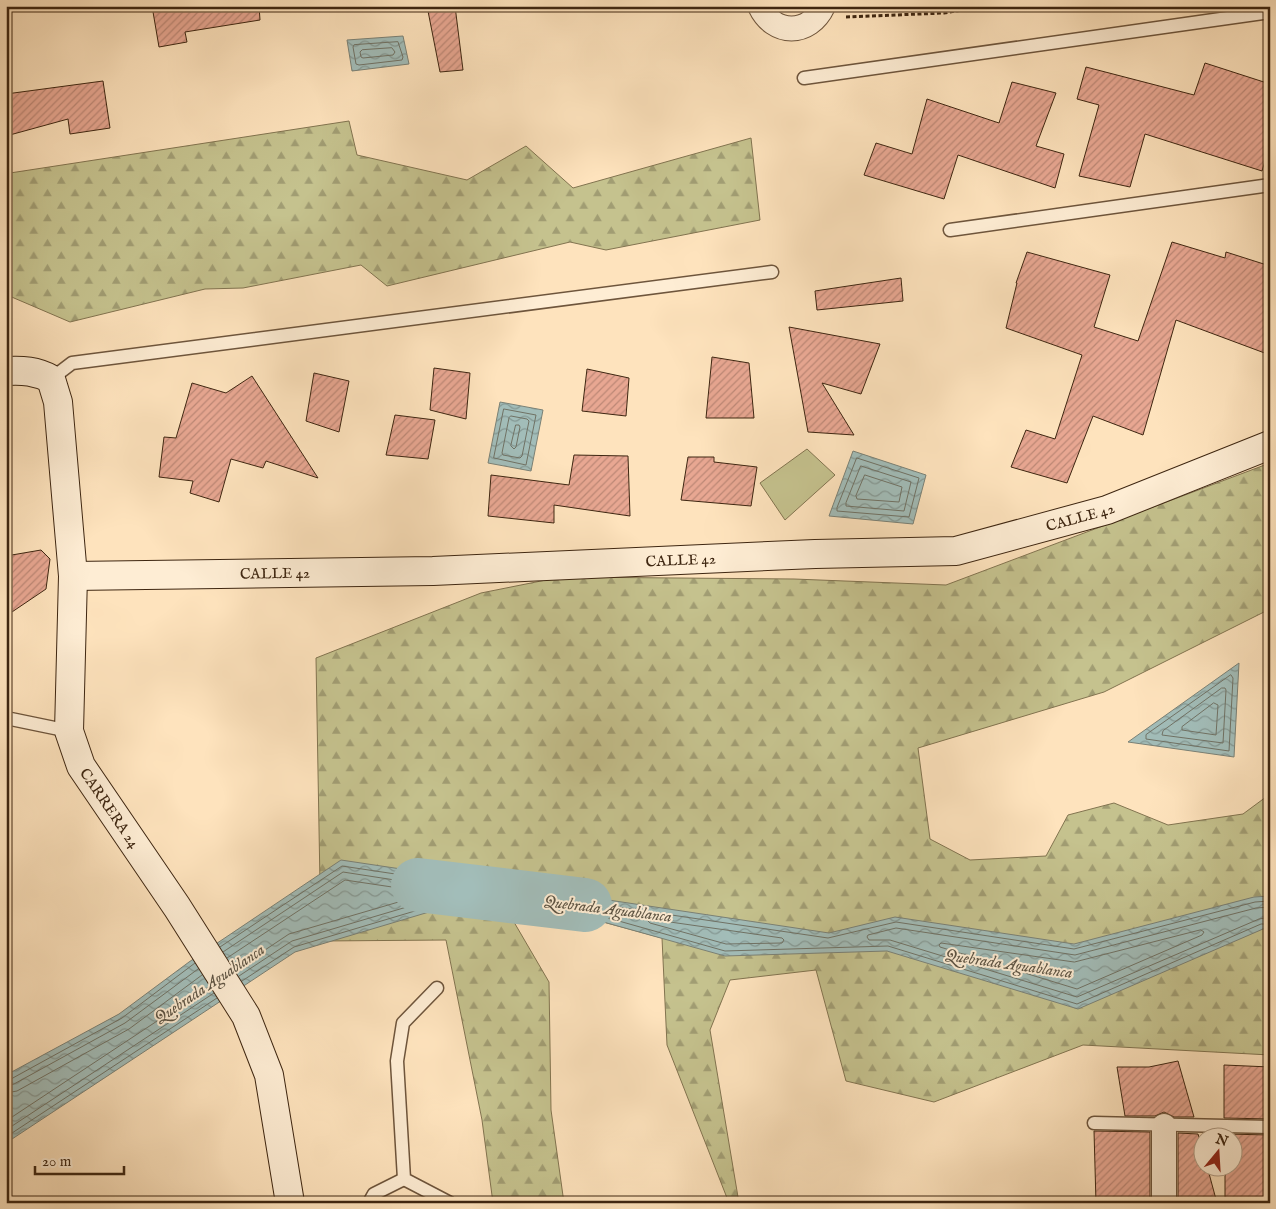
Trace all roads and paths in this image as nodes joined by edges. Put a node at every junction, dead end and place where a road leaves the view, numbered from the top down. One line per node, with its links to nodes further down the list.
1 (760, 6): 4 (street)
2 (986, 6): 4 (path)
3 (1270, 12): 5 (lane)
4 (819, 13)
5 (804, 78)
6 (1270, 185): 7 (lane)
7 (950, 230)
8 (772, 272): 10 (lane)
9 (6, 371): 10 (street)
10 (51, 379): 12 (street, CARRERA 24)
11 (1270, 445): 12 (street, CALLE 42)
12 (73, 576): 14 (street, CARRERA 24)
13 (6, 718): 14 (lane)
14 (69, 731): 20 (street, CARRERA 24)
15 (437, 988): 19 (lane)
16 (1094, 1123): 17 (lane)
17 (1164, 1126): 18 (lane); 23 (street)
18 (1270, 1127)
19 (404, 1179): 21 (lane); 22 (lane)
20 (290, 1203)
21 (369, 1203)
22 (450, 1203)
23 (1164, 1203)

